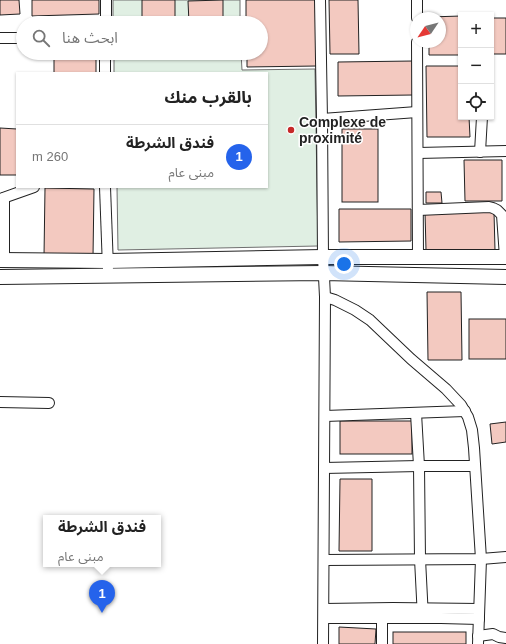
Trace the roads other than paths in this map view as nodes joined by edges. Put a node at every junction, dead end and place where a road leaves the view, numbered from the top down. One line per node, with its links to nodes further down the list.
1 (106, 0): 5 (street)
2 (320, 0): 12 (street)
3 (417, 0): 4 (street)
4 (417, 12)
5 (106, 16)
6 (0, 38): 7 (street)
7 (16, 38)
8 (417, 48): 11 (street)
9 (106, 60): 10 (street)
10 (105, 72)
11 (417, 112): 12 (street); 16 (street)
12 (322, 118): 21 (street)
13 (482, 120): 15 (street)
14 (506, 151): 15 (street)
15 (480, 152): 16 (street)
16 (418, 153): 20 (street)
17 (31, 188): 19 (street)
18 (105, 188): 25 (street)
19 (2, 198): 24 (street)
20 (418, 210): 22 (street); 23 (street)
21 (323, 257): 23 (street); 25 (street); 26 (street)
22 (505, 257): 23 (street)
23 (418, 258)
24 (2, 260): 25 (street)
25 (108, 261): 27 (street)
26 (323, 273): 27 (street); 29 (street); 30 (street)
27 (108, 276): 28 (street)
28 (0, 277)
29 (506, 277)
30 (325, 297): 33 (street); 35 (street)
31 (0, 402): 32 (street)
32 (49, 403)
33 (465, 411): 34 (street); 37 (street)
34 (416, 413): 35 (street); 36 (street)
35 (324, 416): 38 (street)
36 (419, 466): 37 (street); 38 (street); 40 (street)
37 (475, 466): 41 (street)
38 (324, 468): 42 (street)
39 (506, 557): 41 (street)
40 (420, 559): 41 (street); 42 (street); 44 (street)
41 (481, 559): 43 (street)
42 (324, 560): 45 (street)
43 (479, 609): 44 (street); 47 (street)
44 (423, 613): 45 (street); 46 (street); 47 (street)
45 (324, 614): 46 (street); 50 (street)
46 (382, 618): 51 (street)
47 (479, 619): 49 (street)
48 (506, 638): 49 (street)
49 (478, 640)
50 (323, 644)
51 (382, 644)

